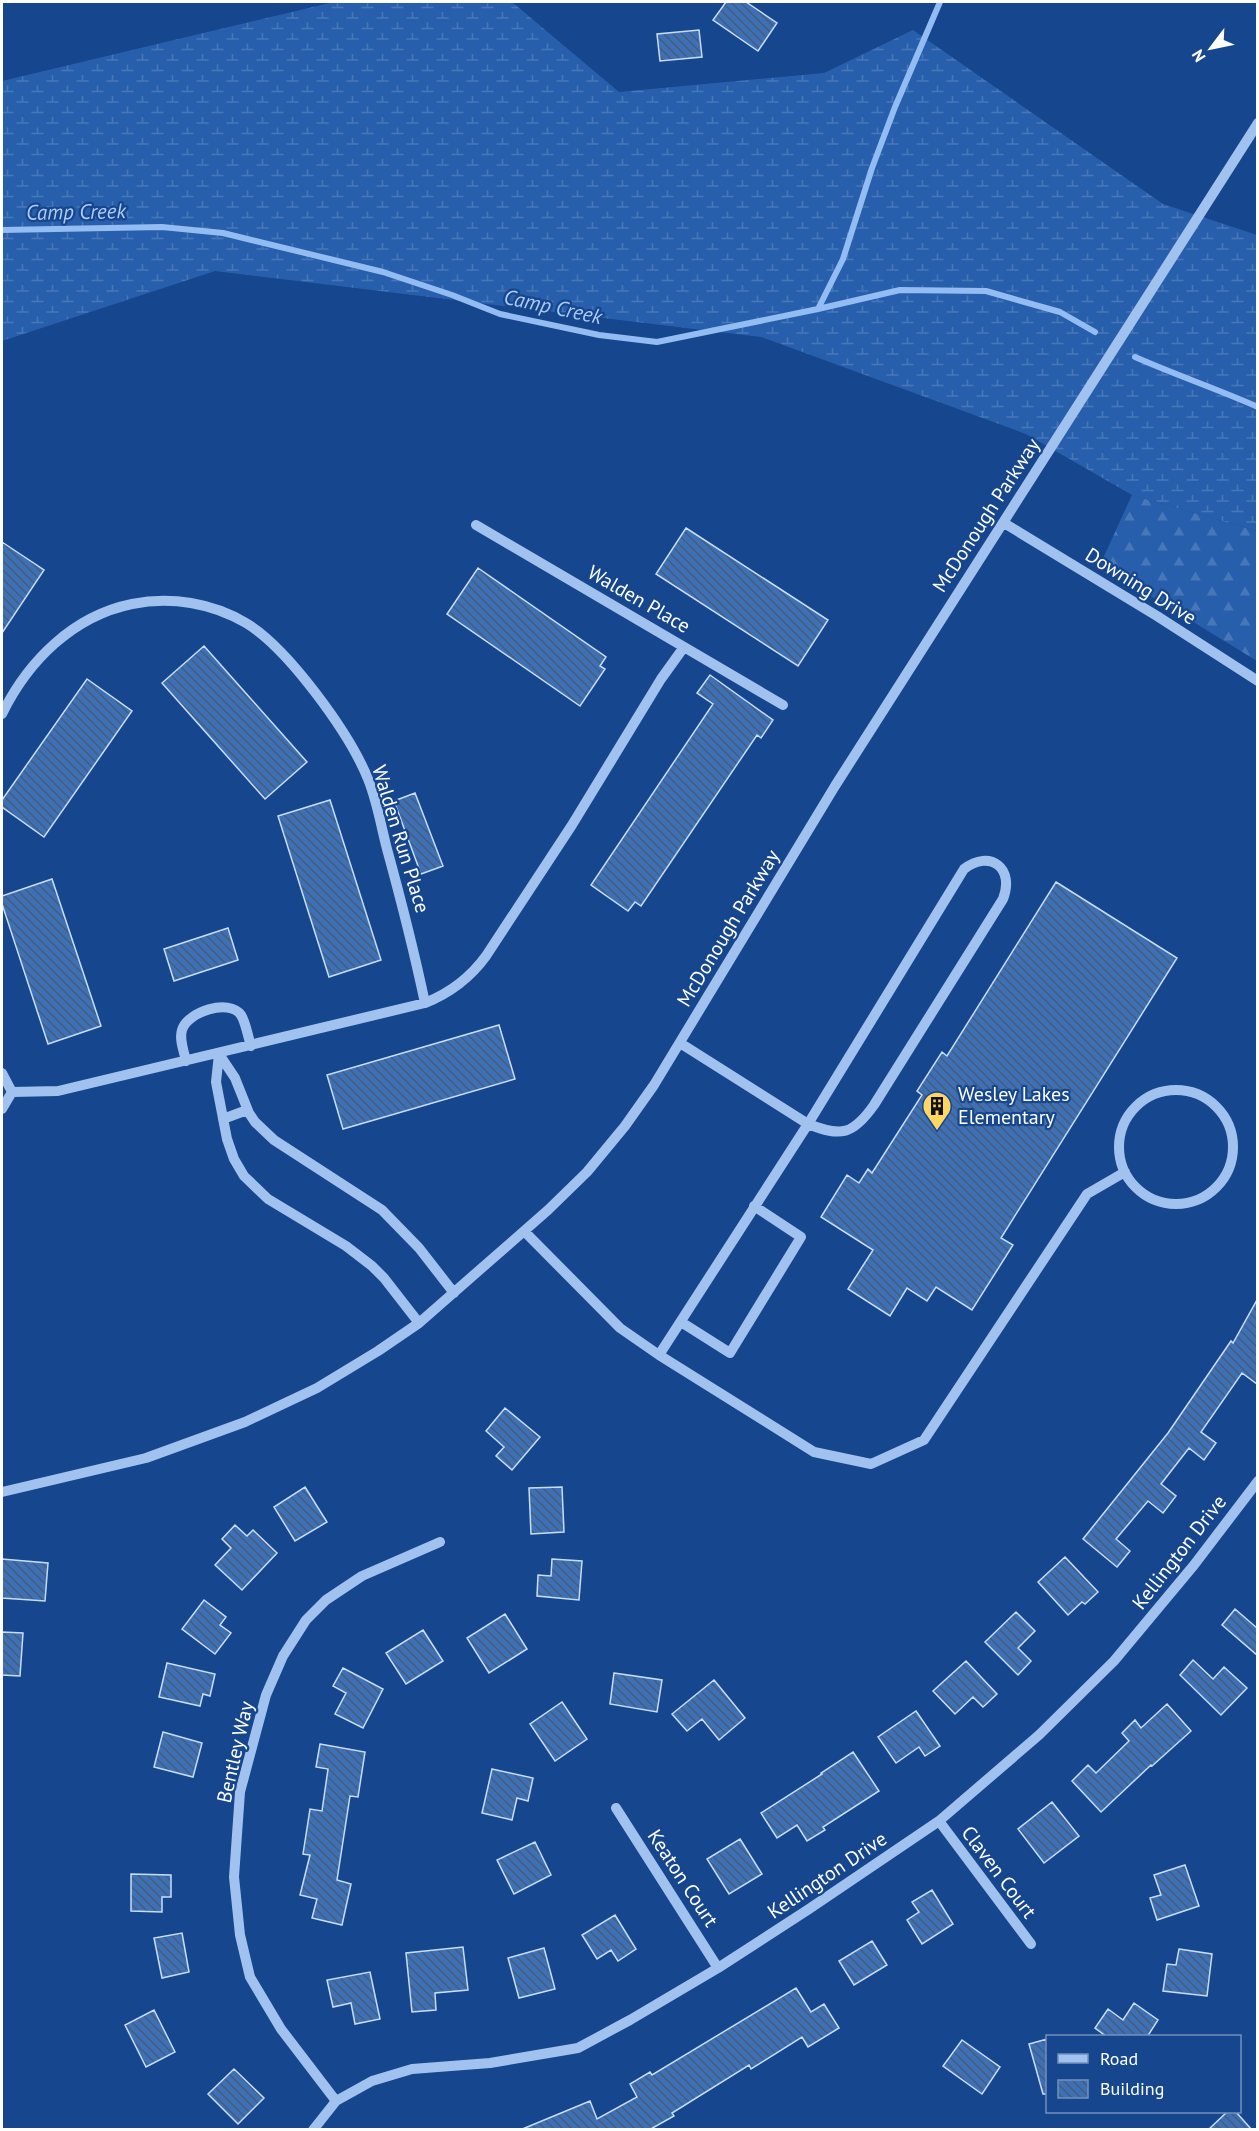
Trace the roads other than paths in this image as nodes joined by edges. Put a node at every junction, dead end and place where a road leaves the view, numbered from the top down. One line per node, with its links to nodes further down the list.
1 (1257, 123): 2 (street, McDonough Parkway)
2 (1004, 523): 5 (street, Downing Drive); 9 (street, McDonough Parkway)
3 (476, 525): 4 (street, Walden Place)
4 (684, 647): 6 (street, Walden Place); 8 (street)
5 (1257, 681)
6 (783, 705)
7 (2, 714): 8 (street, Walden Run Place)
8 (425, 1003): 10 (street)
9 (680, 1043): 18 (street); 21 (street, McDonough Parkway)
10 (251, 1046): 11 (street); 12 (street)
11 (219, 1054): 12 (street); 16 (street); 17 (street)
12 (186, 1061): 14 (street)
13 (2, 1073): 14 (street)
14 (12, 1092): 15 (street)
15 (2, 1109)
16 (247, 1110): 17 (street); 22 (street)
17 (223, 1119): 24 (street)
18 (808, 1124): 18 (street); 20 (street)
19 (1125, 1172): 19 (street); 25 (street)
20 (754, 1206): 23 (street); 23 (street)
21 (525, 1232): 22 (street, McDonough Parkway); 25 (street)
22 (454, 1293): 24 (street, McDonough Parkway)
23 (681, 1322): 25 (street)
24 (419, 1323): 27 (street, McDonough Parkway)
25 (659, 1355)
26 (1257, 1480): 30 (street, Kellington Drive)
27 (2, 1492)
28 (440, 1542): 33 (street, Bentley Way)
29 (616, 1808): 32 (street, Keaton Court)
30 (939, 1821): 31 (street, Claven Court); 32 (street, Kellington Drive)
31 (1031, 1944)
32 (718, 1968): 33 (street, Kellington Drive)
33 (336, 2102): 34 (street, Kellington Drive)
34 (314, 2130)

